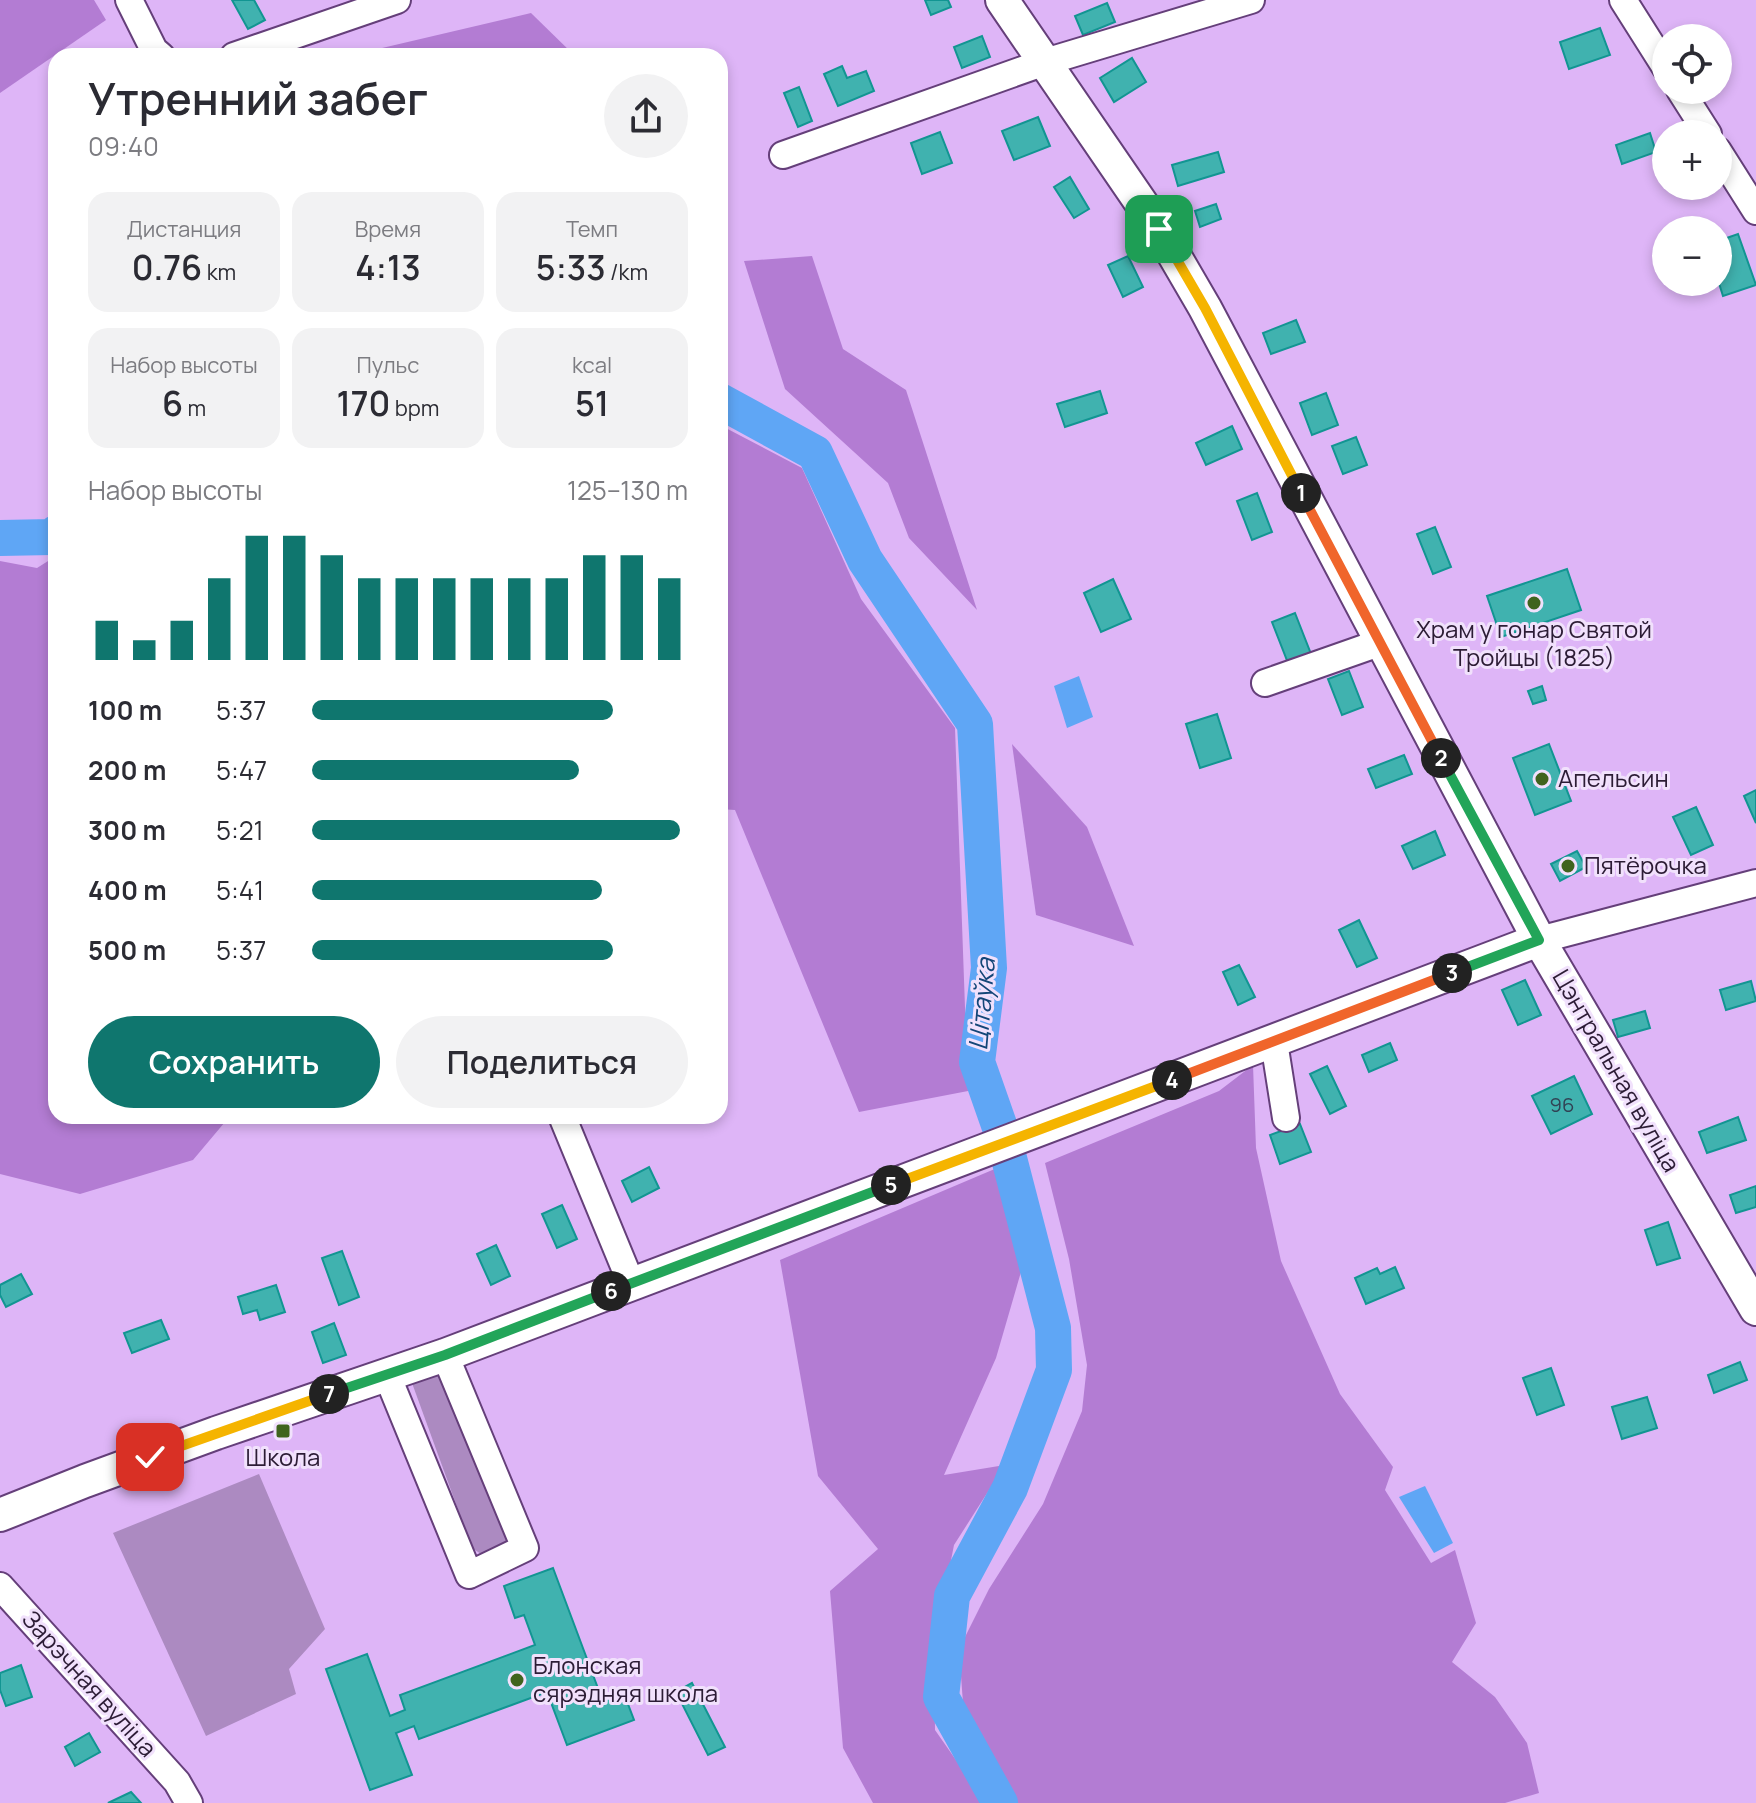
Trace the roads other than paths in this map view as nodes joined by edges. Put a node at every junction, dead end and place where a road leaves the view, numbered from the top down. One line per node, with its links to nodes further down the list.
1 (129, 0): 7 (street)
2 (397, 0): 8 (street)
3 (1002, 0): 9 (main road, Цэнтральная вуліца)
4 (1251, 0): 9 (street)
5 (1623, 0): 6 (street)
6 (1652, 46)
7 (153, 48)
8 (257, 48)
9 (1045, 62): 10 (street); 13 (main road, Цэнтральная вуліца)
10 (783, 155)
11 (1732, 173): 12 (street)
12 (1756, 211)
13 (1379, 643): 14 (street); 16 (main road, Цэнтральная вуліца)
14 (1265, 683)
15 (1756, 883): 16 (street)
16 (1539, 940): 17 (main road); 21 (main road, Цэнтральная вуліца)
17 (1269, 1044): 18 (street); 20 (main road)
18 (1286, 1118)
19 (565, 1124): 20 (street)
20 (631, 1283): 22 (main road)
21 (1756, 1309)
22 (445, 1355): 23 (main road); 23 (street)
23 (387, 1375): 24 (main road)
24 (0, 1515)
25 (0, 1586): 26 (street, Зарэчная вуліца)
26 (183, 1792)

